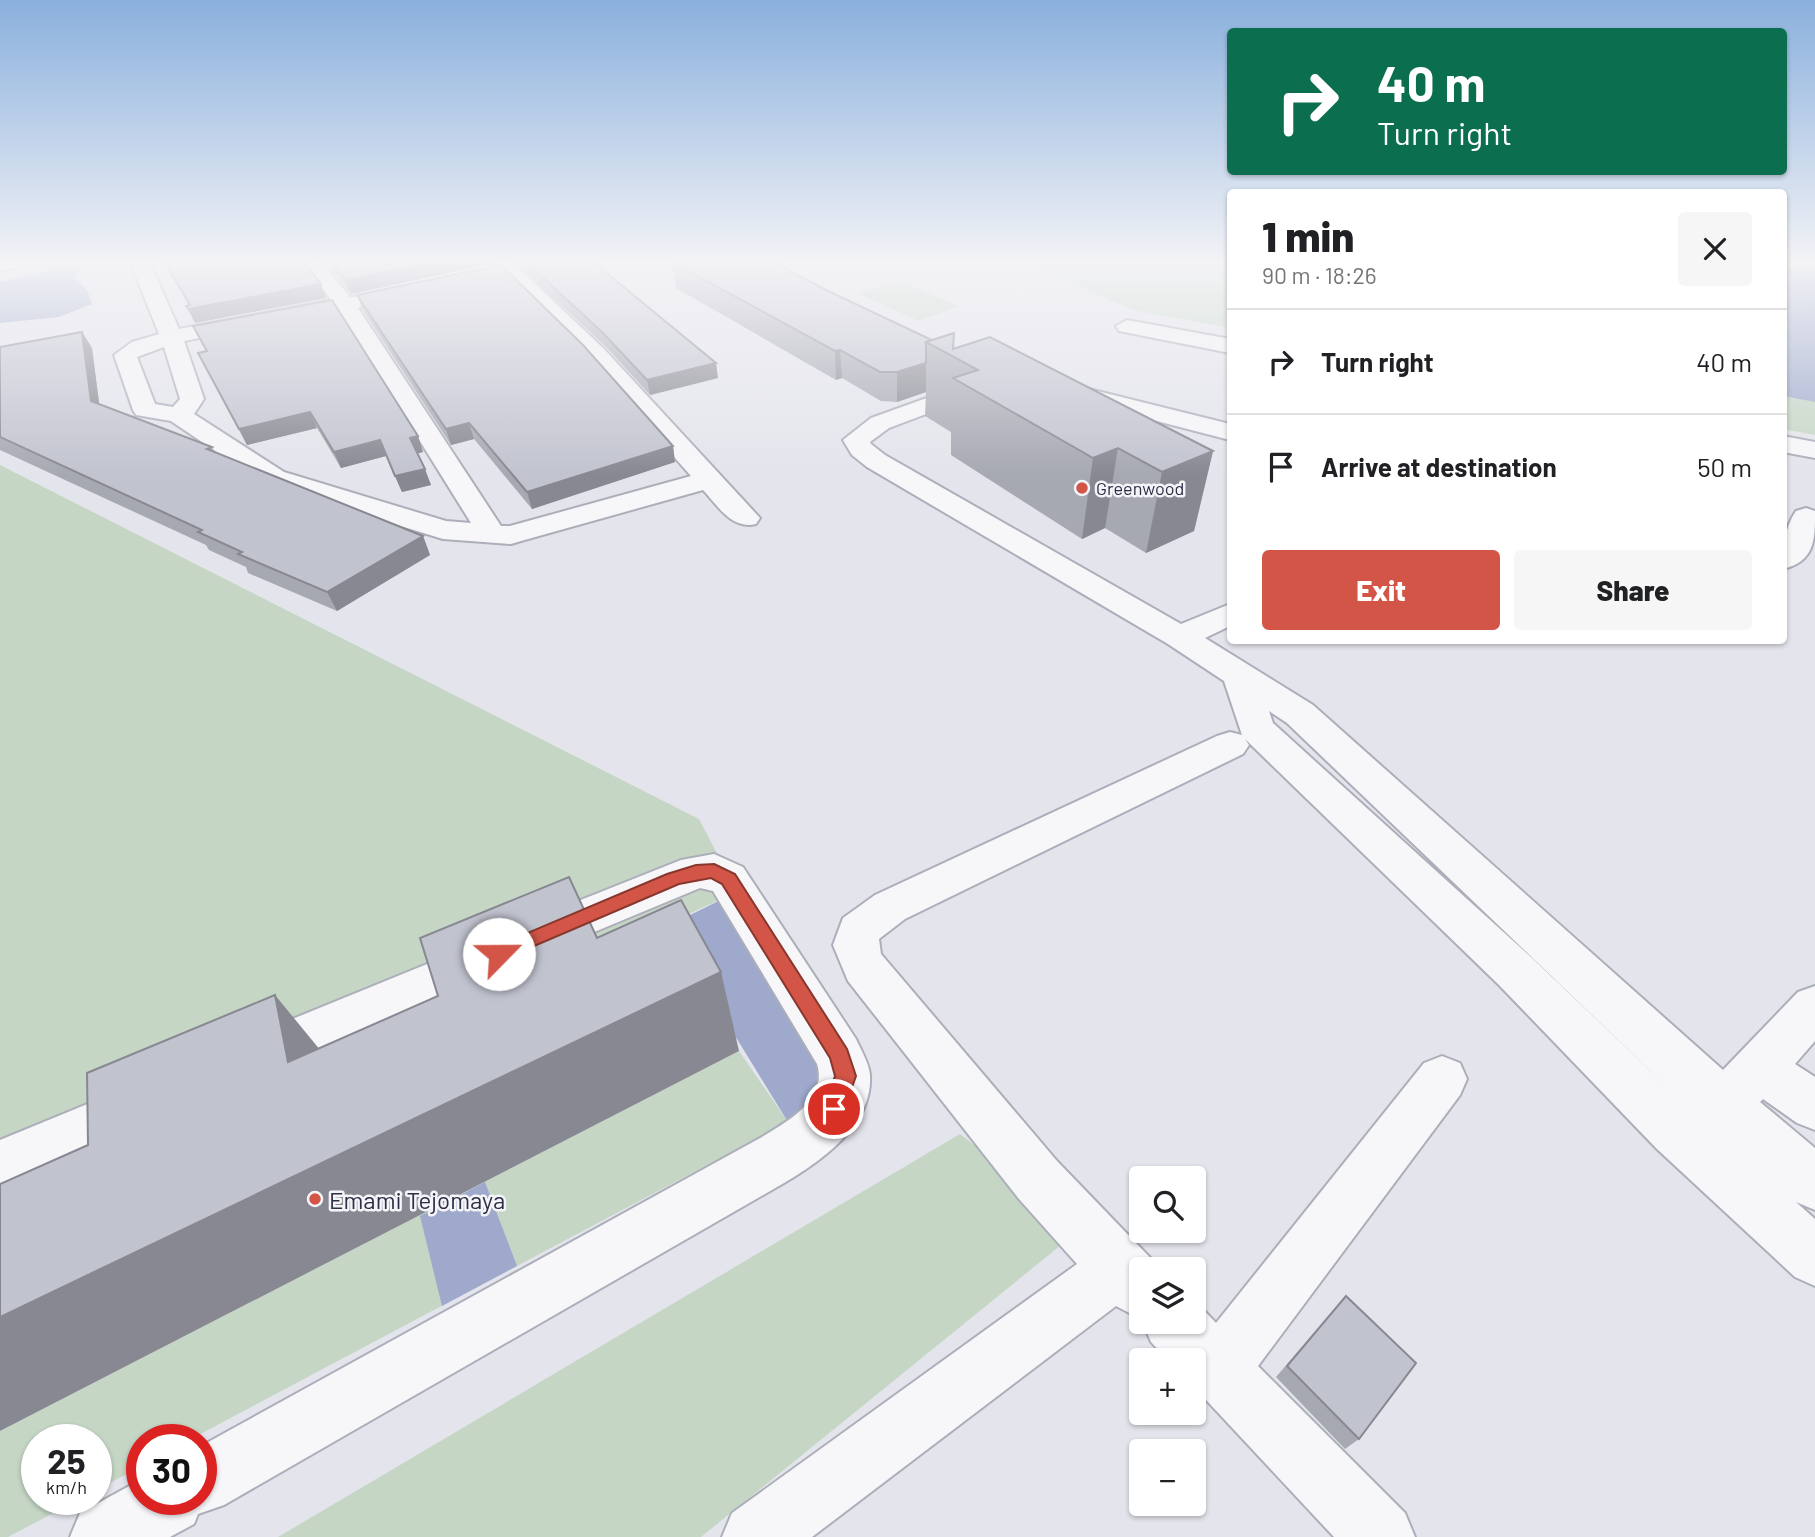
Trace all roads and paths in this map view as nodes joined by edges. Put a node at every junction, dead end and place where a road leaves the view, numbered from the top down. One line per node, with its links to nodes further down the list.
1 (170, 333): 6 (street)
2 (199, 333): 6 (street)
3 (363, 333): 17 (street)
4 (578, 333): 14 (street)
5 (1162, 333): 7 (street)
6 (172, 338): 10 (street); 10 (street)
7 (1227, 345)
8 (960, 371): 20 (street)
9 (1047, 386): 11 (street)
10 (178, 415): 17 (street)
11 (1227, 431)
12 (1787, 445): 13 (street)
13 (1815, 450)
14 (707, 480): 16 (street); 17 (street)
15 (1801, 513): 18 (street)
16 (746, 518)
17 (492, 534)
18 (1787, 558)
19 (1227, 615): 20 (street)
20 (1180, 637): 21 (street)
21 (1241, 679): 26 (street); 28 (street)
22 (1230, 745): 32 (street)
23 (1815, 1007): 24 (street)
24 (1759, 1068): 26 (street); 27 (street)
25 (1442, 1079): 35 (street)
26 (1724, 1105): 28 (street); 30 (street)
27 (1815, 1106)
28 (1676, 1131): 31 (street)
29 (0, 1167): 36 (street)
30 (1815, 1183)
31 (1815, 1257)
32 (1129, 1278)
33 (1129, 1280): 39 (street)
34 (1184, 1334): 35 (street)
35 (1218, 1369): 40 (street)
36 (217, 1473)
37 (143, 1515): 38 (street)
38 (104, 1537)
39 (756, 1537)
40 (1381, 1537)

